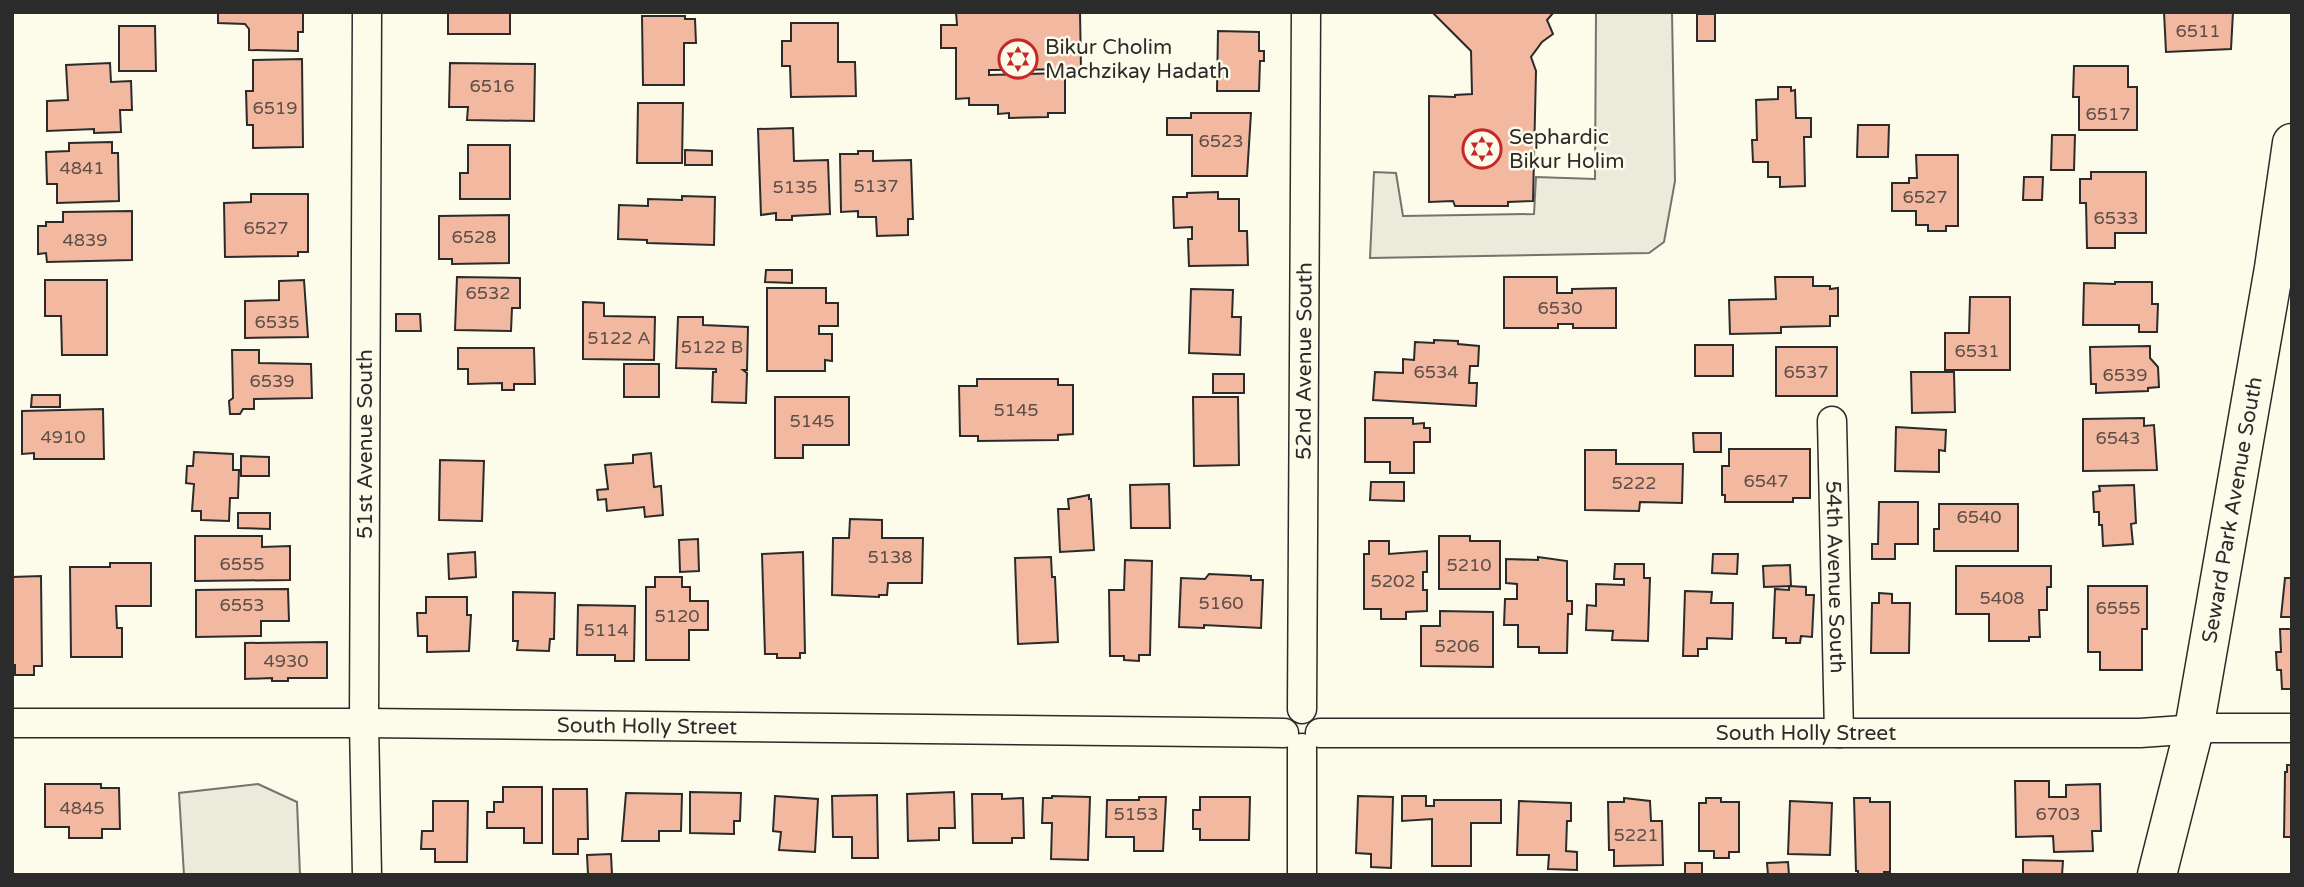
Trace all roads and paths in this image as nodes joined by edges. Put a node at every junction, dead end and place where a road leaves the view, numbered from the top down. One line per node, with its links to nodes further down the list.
1 (367, 12): 6 (street, 51st Avenue South)
2 (1306, 12): 10 (street, 52nd Avenue South)
3 (2292, 143): 8 (main road, Seward Park Avenue South)
4 (1832, 421): 9 (street, 54th Avenue South)
5 (12, 723): 6 (street, South Holly Street)
6 (364, 723): 10 (street, South Holly Street); 11 (street, 51st Avenue South)
7 (2292, 728): 8 (street, South Holly Street)
8 (2194, 729): 9 (street, South Holly Street); 13 (main road, Seward Park Avenue South)
9 (1839, 733): 10 (street, South Holly Street)
10 (1302, 738): 12 (street)
11 (367, 875)
12 (1302, 875)
13 (2157, 875)

